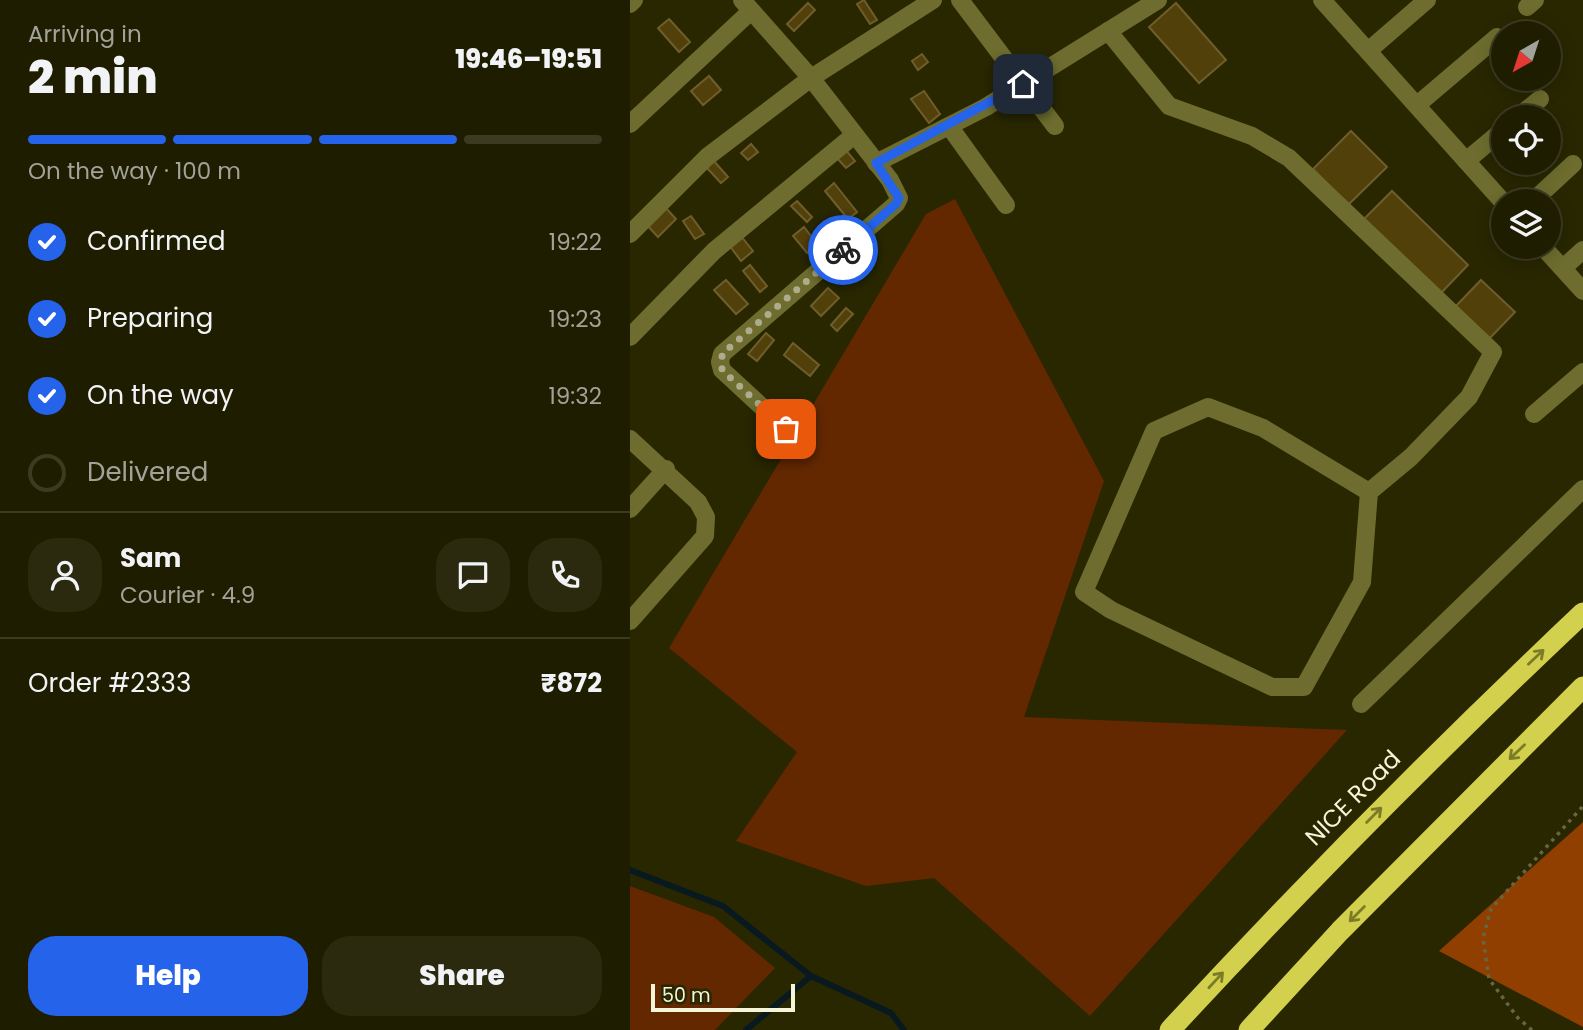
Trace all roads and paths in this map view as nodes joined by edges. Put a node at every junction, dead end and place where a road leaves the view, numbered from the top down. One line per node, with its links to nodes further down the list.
1 (634, 0): 7 (street)
2 (933, 0): 12 (street)
3 (960, 0): 13 (street)
4 (1322, 0): 11 (street)
5 (1427, 0): 11 (street)
6 (1147, 3): 9 (street)
7 (630, 4)
8 (746, 6): 12 (street); 17 (street)
9 (1108, 31): 13 (street); 40 (street)
10 (1491, 42): 15 (street)
11 (1368, 51): 15 (street)
12 (811, 78): 20 (street); 28 (street)
13 (1023, 84): 18 (street); 19 (street)
14 (1541, 99): 16 (street)
15 (1417, 105): 22 (street)
16 (1533, 105)
17 (630, 124)
18 (949, 126): 23 (street); 27 (street)
19 (1055, 126)
20 (853, 136): 23 (street); 33 (street)
21 (1491, 140): 22 (street)
22 (1466, 161): 25 (street)
23 (876, 163): 36 (street)
24 (1573, 164): 26 (street)
25 (1491, 189)
26 (1546, 189)
27 (1006, 205)
28 (630, 234)
29 (1583, 250): 31 (street)
30 (1554, 259): 31 (street)
31 (1563, 268): 32 (street)
32 (1583, 291)
33 (630, 337)
34 (1583, 372): 35 (street)
35 (1534, 414)
36 (786, 429)
37 (630, 439): 38 (street)
38 (666, 470): 41 (street); 43 (street)
39 (1583, 489): 45 (street)
40 (1369, 492): 40 (street)
41 (630, 509)
42 (1583, 613): 47 (highway, NICE Road, one-way to 42)
43 (630, 621)
44 (1583, 687): 48 (highway, one-way to 48)
45 (1361, 704)
46 (1583, 806): 49 (path)
47 (1170, 1030)
48 (1249, 1030)
49 (1532, 1030)

